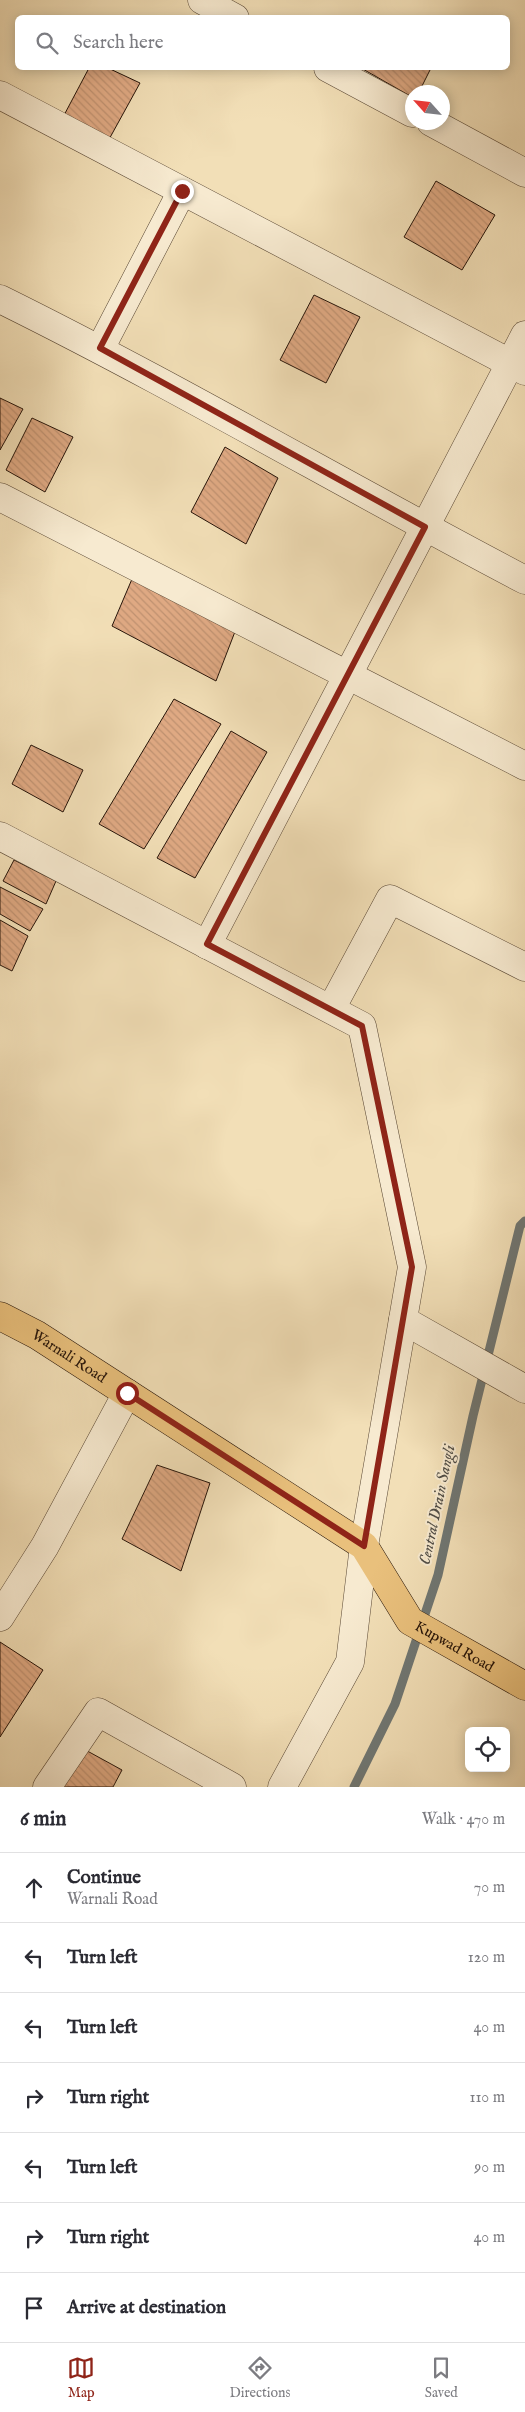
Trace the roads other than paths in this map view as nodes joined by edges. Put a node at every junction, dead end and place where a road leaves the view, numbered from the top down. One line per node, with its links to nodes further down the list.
1 (202, 0): 2 (street)
2 (230, 15)
3 (332, 70): 5 (street)
4 (0, 95): 8 (street)
5 (405, 109)
6 (446, 130): 7 (street)
7 (525, 173)
8 (182, 191): 11 (street); 12 (street)
9 (0, 299): 11 (street)
10 (525, 335): 12 (street)
11 (100, 348): 14 (street)
12 (518, 367): 14 (street)
13 (0, 497): 16 (street)
14 (425, 527): 15 (street); 16 (street)
15 (525, 580)
16 (348, 674): 17 (street); 19 (street)
17 (525, 766)
18 (0, 836): 19 (street)
19 (207, 944): 21 (street)
20 (525, 967): 21 (street)
21 (331, 1009): 23 (street)
22 (0, 1316): 25 (main road, Warnali Road)
23 (403, 1320): 24 (street); 26 (street)
24 (525, 1388)
25 (127, 1393): 26 (main road, Warnali Road); 27 (street)
26 (364, 1546): 28 (main road, Kupwad Road); 31 (street)
27 (0, 1617)
28 (525, 1686)
29 (47, 1787): 30 (street)
30 (232, 1787)
31 (282, 1787)

